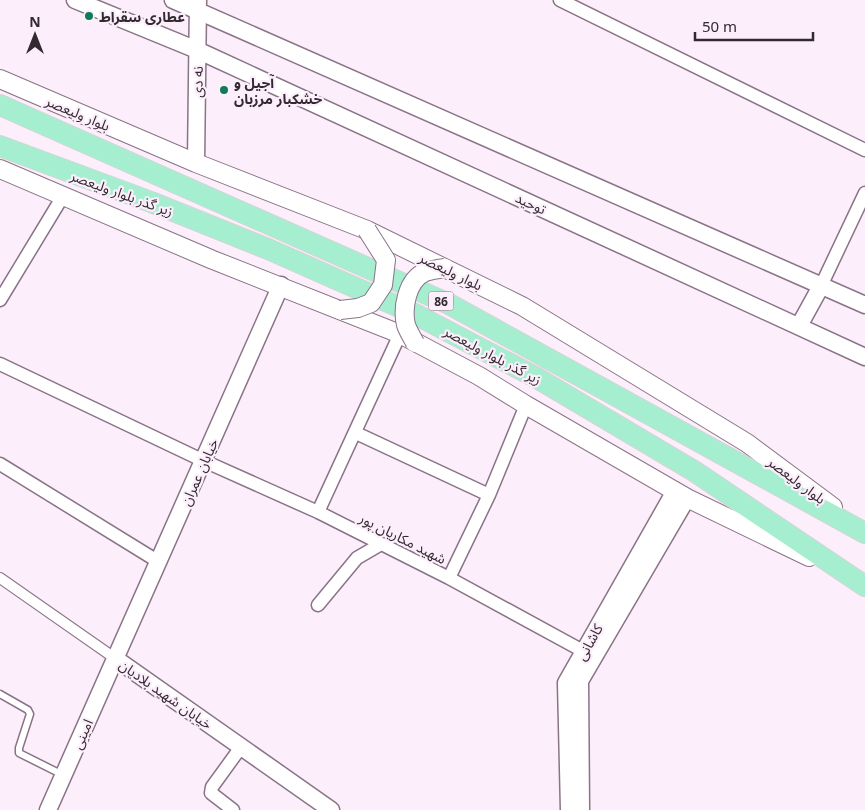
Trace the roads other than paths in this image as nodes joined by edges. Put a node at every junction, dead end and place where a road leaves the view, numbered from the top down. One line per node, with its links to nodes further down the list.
1 (75, 0): 5 (street, توحید)
2 (172, 0): 4 (street)
3 (560, 0): 9 (street)
4 (198, 5): 5 (street, نه دی); 17 (street)
5 (198, 50): 10 (street, نه دی); 21 (street, توحید)
6 (0, 79): 10 (main road, بلوار ولیعصر)
7 (0, 105): 33 (main road, بلوار ولیعصر / 86)
8 (0, 146): 36 (main road, زیر گذر بلوار ولیعصر)
9 (865, 150)
10 (196, 163): 14 (main road, بلوار ولیعصر)
11 (0, 169): 13 (main road)
12 (865, 193): 17 (street)
13 (63, 196): 16 (main road); 18 (street)
14 (367, 230): 15 (main road, بلوار ولیعصر); 20 (main road, bridge)
15 (444, 268): 23 (main road, bridge); 33 (main road, بلوار ولیعصر)
16 (281, 285): 20 (main road); 28 (street, خیابان عمران)
17 (821, 286): 19 (street); 21 (street)
18 (0, 299)
19 (865, 305)
20 (340, 310): 22 (main road)
21 (799, 326): 24 (street, توحید)
22 (400, 334): 23 (main road); 27 (street)
23 (415, 343): 26 (main road)
24 (865, 357)
25 (0, 364): 28 (street, شهید مکاریان پور)
26 (526, 405): 30 (street); 31 (main road)
27 (356, 433): 30 (street); 32 (street)
28 (204, 461): 32 (street, شهید مکاریان پور); 35 (street, خیابان عمران)
29 (0, 464): 35 (street)
30 (489, 495): 38 (street)
31 (681, 495): 36 (main road); 41 (street, کاشانی); 50 (street, کاشانی)
32 (318, 512): 34 (street, شهید مکاریان پور)
33 (865, 532)
34 (381, 544): 38 (street, شهید مکاریان پور); 40 (street)
35 (159, 562): 42 (street, خیابان عمران)
36 (845, 574): 39 (main road)
37 (0, 578): 42 (street, خیابان شهید بلادیان)
38 (449, 578): 41 (street, شهید مکاریان پور)
39 (865, 586)
40 (318, 605)
41 (583, 651): 49 (street, کاشانی)
42 (116, 659): 44 (street, خیابان شهید بلادیان); 45 (street, امینی)
43 (0, 694): 45 (lane)
44 (242, 747): 47 (street); 48 (street, خیابان شهید بلادیان)
45 (64, 775): 46 (street, امینی)
46 (48, 810)
47 (233, 810)
48 (331, 810)
49 (569, 810)
50 (581, 810)

